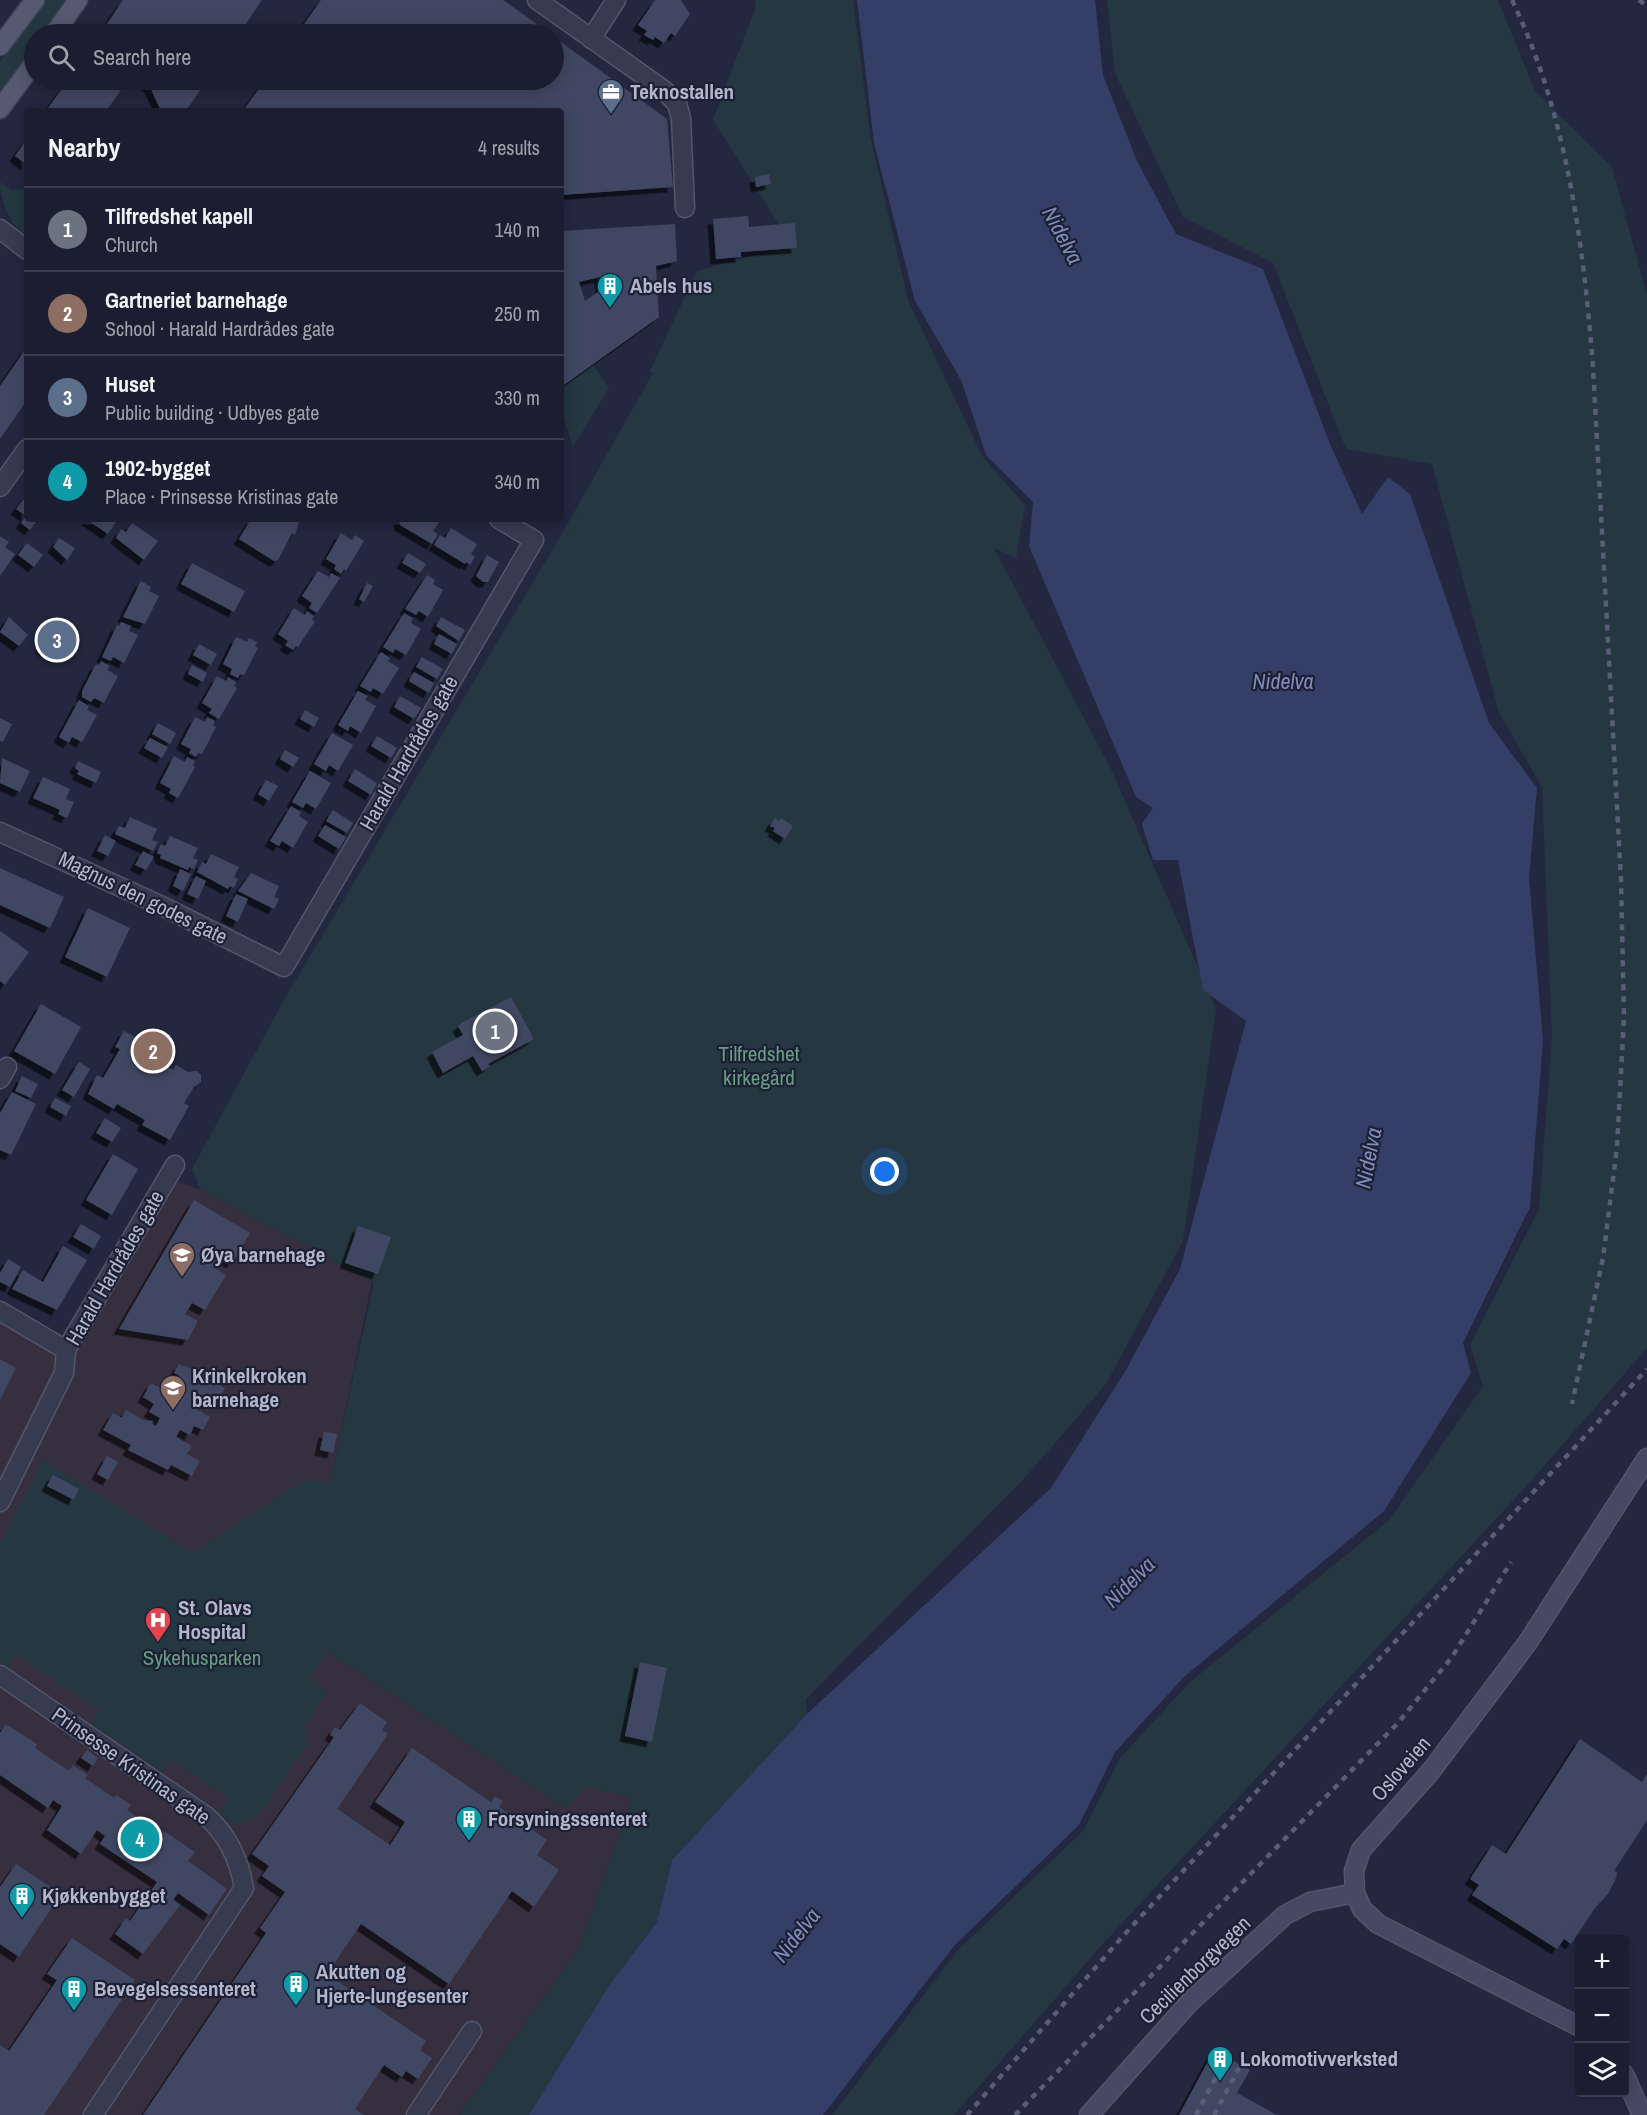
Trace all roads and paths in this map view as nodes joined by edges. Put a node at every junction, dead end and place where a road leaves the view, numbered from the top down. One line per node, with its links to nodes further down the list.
1 (35, 0): 7 (main road)
2 (78, 0): 5 (main road)
3 (537, 0): 6 (street)
4 (616, 0): 6 (street)
5 (61, 24)
6 (591, 39): 10 (street)
7 (0, 46)
8 (24, 77): 9 (main road)
9 (0, 109)
10 (686, 208)
11 (0, 229): 12 (street)
12 (24, 248)
13 (24, 453): 14 (street)
14 (0, 487)
15 (504, 522): 17 (street, Harald Hardrådes gate)
16 (0, 832): 17 (street, Magnus den godes gate)
17 (284, 967)
18 (175, 1165): 20 (street, Harald Hardrådes gate)
19 (0, 1311): 20 (street)
20 (66, 1350): 22 (street, Harald Hardrådes gate)
21 (1647, 1458): 24 (street, Osloveien)
22 (0, 1502)
23 (0, 1675): 28 (street, Prinsesse Kristinas gate)
24 (1355, 1893): 25 (street); 30 (street, Cecilienborgvegen)
25 (1575, 2024)
26 (472, 2031): 29 (street)
27 (1629, 2085): 31 (street)
28 (93, 2115)
29 (416, 2115)
30 (1089, 2115)
31 (1642, 2115)

